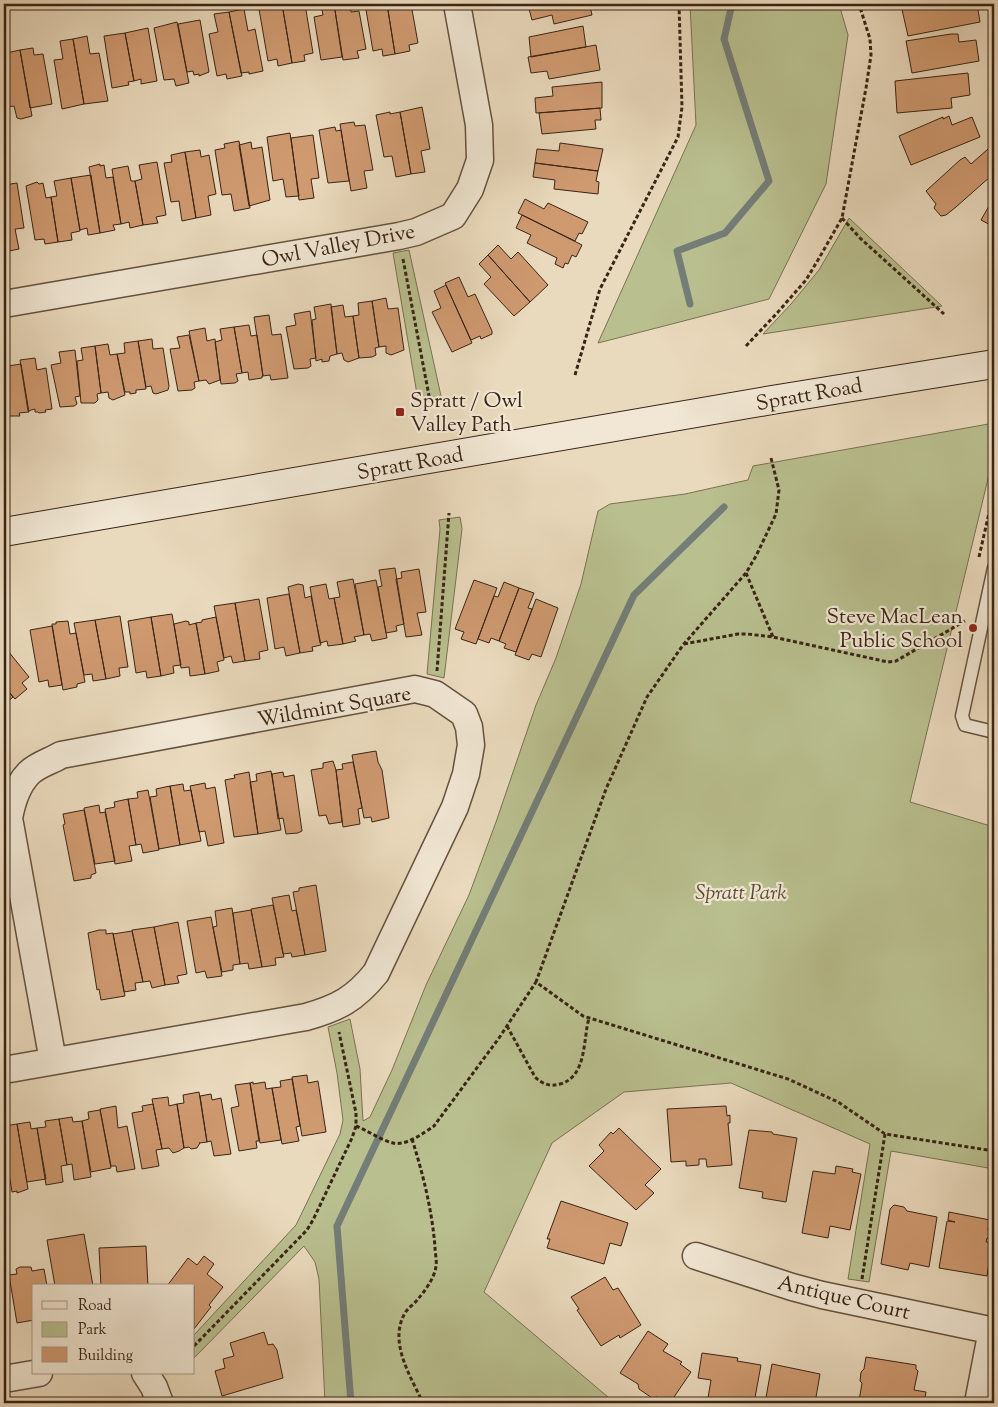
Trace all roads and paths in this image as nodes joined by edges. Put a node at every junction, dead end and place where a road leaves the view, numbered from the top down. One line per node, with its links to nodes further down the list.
1 (458, 4): 5 (street, Owl Valley Drive)
2 (679, 4): 10 (path)
3 (859, 4): 4 (path)
4 (842, 218): 7 (path); 8 (path)
5 (399, 236): 6 (street, Owl Valley Drive); 11 (path)
6 (4, 304)
7 (944, 314)
8 (746, 346)
9 (994, 364): 14 (street, Spratt Road)
10 (574, 375)
11 (430, 401)
12 (772, 458): 16 (path)
13 (449, 513): 20 (path)
14 (4, 532)
15 (994, 568): 17 (lane)
16 (746, 573): 18 (path); 19 (path)
17 (982, 626): 18 (path); 21 (lane)
18 (773, 637): 19 (path)
19 (683, 645): 22 (path)
20 (434, 694): 23 (street, Wildmint Square); 26 (street, Wildmint Square)
21 (994, 732)
22 (536, 982): 24 (path); 25 (path)
23 (333, 1009): 26 (street, Wildmint Square); 28 (path)
24 (589, 1018): 25 (path); 29 (path)
25 (507, 1026): 30 (path)
26 (53, 1061): 27 (street, Wildmint Square)
27 (4, 1070)
28 (356, 1126): 30 (path); 35 (path)
29 (885, 1134): 31 (path); 33 (path)
30 (412, 1139): 40 (path)
31 (994, 1151)
32 (696, 1256): 33 (street, Antique Court)
33 (858, 1302): 34 (street, Antique Court)
34 (993, 1331): 41 (street)
35 (195, 1345)
36 (33, 1374): 38 (street)
37 (146, 1374): 39 (street)
38 (4, 1379)
39 (160, 1403)
40 (423, 1403)
41 (978, 1403)

